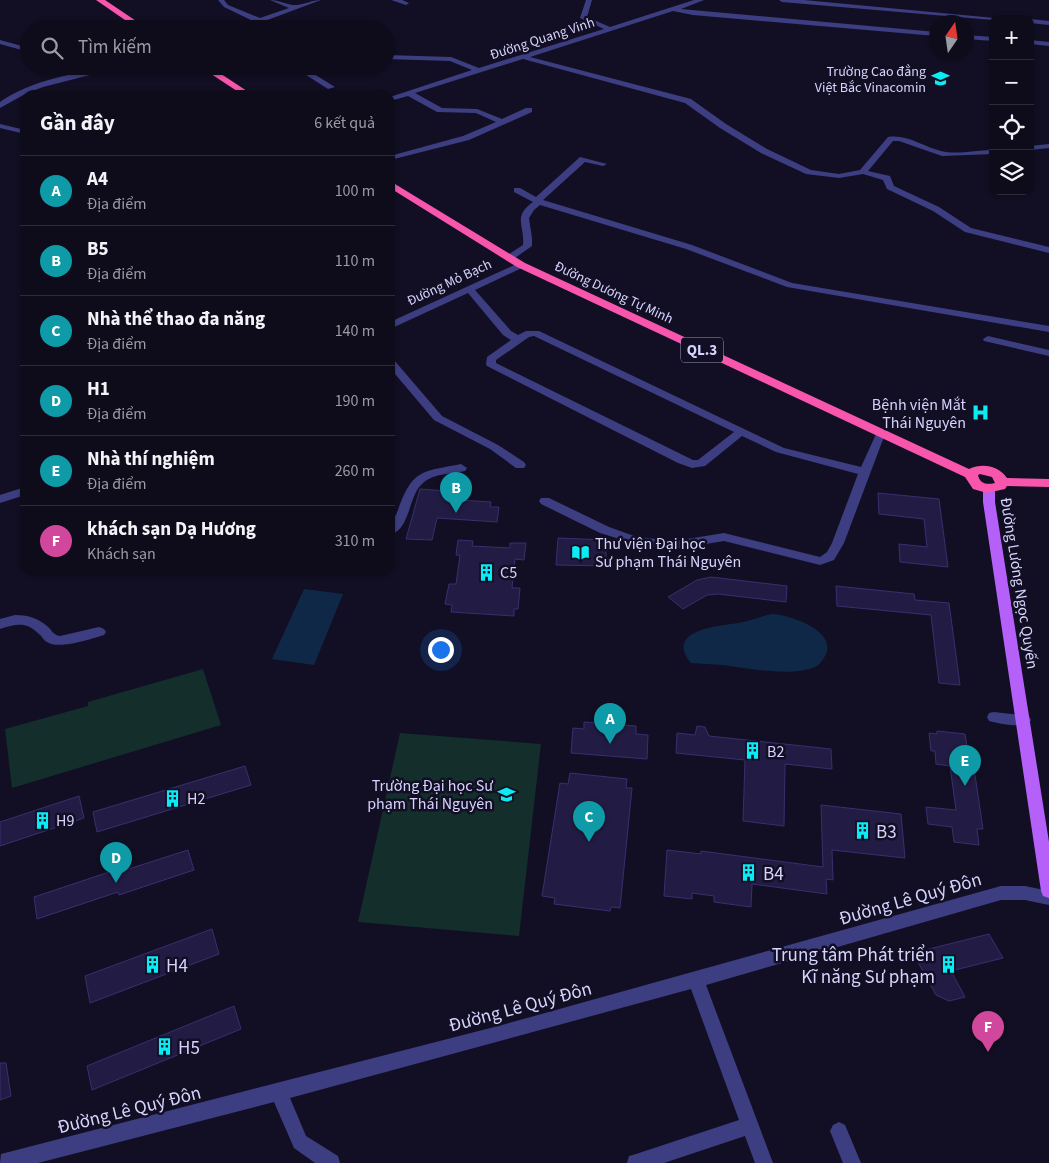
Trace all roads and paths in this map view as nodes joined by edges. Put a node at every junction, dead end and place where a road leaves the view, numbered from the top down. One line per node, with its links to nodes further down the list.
1 (100, 0): 15 (highway)
2 (220, 0): 16 (street)
3 (273, 0): 11 (street)
4 (318, 0): 11 (street)
5 (394, 0): 10 (street)
6 (589, 0): 20 (street)
7 (701, 0): 12 (street, Đường Quang Vinh)
8 (782, 0): 13 (street)
9 (886, 0): 13 (street)
10 (406, 3)
11 (296, 8): 17 (street)
12 (673, 9): 13 (street); 20 (street, Đường Quang Vinh)
13 (881, 19): 14 (street); 21 (street)
14 (989, 19)
15 (130, 20)
16 (258, 20)
17 (263, 20)
18 (1034, 21): 19 (street)
19 (1049, 23)
20 (610, 29): 29 (street, Đường Quang Vinh)
21 (929, 32)
22 (974, 38): 23 (street)
23 (989, 39)
24 (0, 42): 27 (street)
25 (1034, 42): 26 (street)
26 (1049, 44)
27 (20, 48)
28 (395, 57): 30 (street)
29 (523, 57): 30 (street, Đường Quang Vinh); 50 (street)
30 (480, 71): 38 (street, Đường Quang Vinh)
31 (82, 75): 35 (street)
32 (217, 75): 36 (highway)
33 (310, 75): 34 (street)
34 (331, 87)
35 (30, 90)
36 (241, 90)
37 (20, 94): 40 (street)
38 (409, 94): 39 (street, Đường Quang Vinh); 42 (street)
39 (395, 98)
40 (0, 106)
41 (529, 110): 42 (street)
42 (502, 122): 48 (street)
43 (0, 126): 44 (street)
44 (20, 131)
45 (1049, 146): 46 (street)
46 (1034, 148)
47 (989, 152): 50 (street)
48 (395, 157)
49 (603, 164): 53 (street)
50 (863, 172): 54 (street)
51 (395, 187): 55 (highway, Đường Dương Tự Minh / QL.3)
52 (518, 190): 53 (street)
53 (538, 202): 55 (street); 59 (street)
54 (1049, 250)
55 (509, 258): 56 (highway, Đường Dương Tự Minh / QL.3)
56 (521, 264): 57 (street, Đường Mỏ Bạch); 65 (highway, Đường Dương Tự Minh / QL.3)
57 (469, 289): 58 (street, Đường Mỏ Bạch); 61 (street)
58 (395, 324)
59 (1049, 329)
60 (988, 339): 62 (street)
61 (518, 340): 64 (street); 64 (street)
62 (1049, 353)
63 (395, 368): 66 (street)
64 (741, 432): 68 (street)
65 (882, 432): 68 (street); 69 (highway, Đường Dương Tự Minh / QL.3)
66 (520, 465)
67 (461, 468): 76 (street)
68 (866, 472): 75 (street)
69 (971, 475): 70 (highway); 72 (highway, QL.3)
70 (1002, 482): 71 (highway); 72 (highway)
71 (1049, 483)
72 (989, 489): 80 (main road, Đường Lương Ngọc Quyến)
73 (20, 493): 74 (street)
74 (0, 499)
75 (545, 501)
76 (395, 527)
77 (0, 624): 78 (street)
78 (99, 632)
79 (994, 717): 80 (street)
80 (1024, 720): 81 (main road, Đường Lương Ngọc Quyến)
81 (1049, 891)
82 (1049, 898): 83 (street, Đường Lê Quý Đôn)
83 (696, 981): 84 (street, Đường Lê Quý Đôn); 85 (street)
84 (279, 1092): 87 (street, Đường Lê Quý Đôn); 88 (street)
85 (749, 1126): 89 (street); 90 (street)
86 (839, 1131): 91 (street)
87 (1, 1163)
88 (331, 1163)
89 (636, 1163)
90 (764, 1163)
91 (852, 1163)

